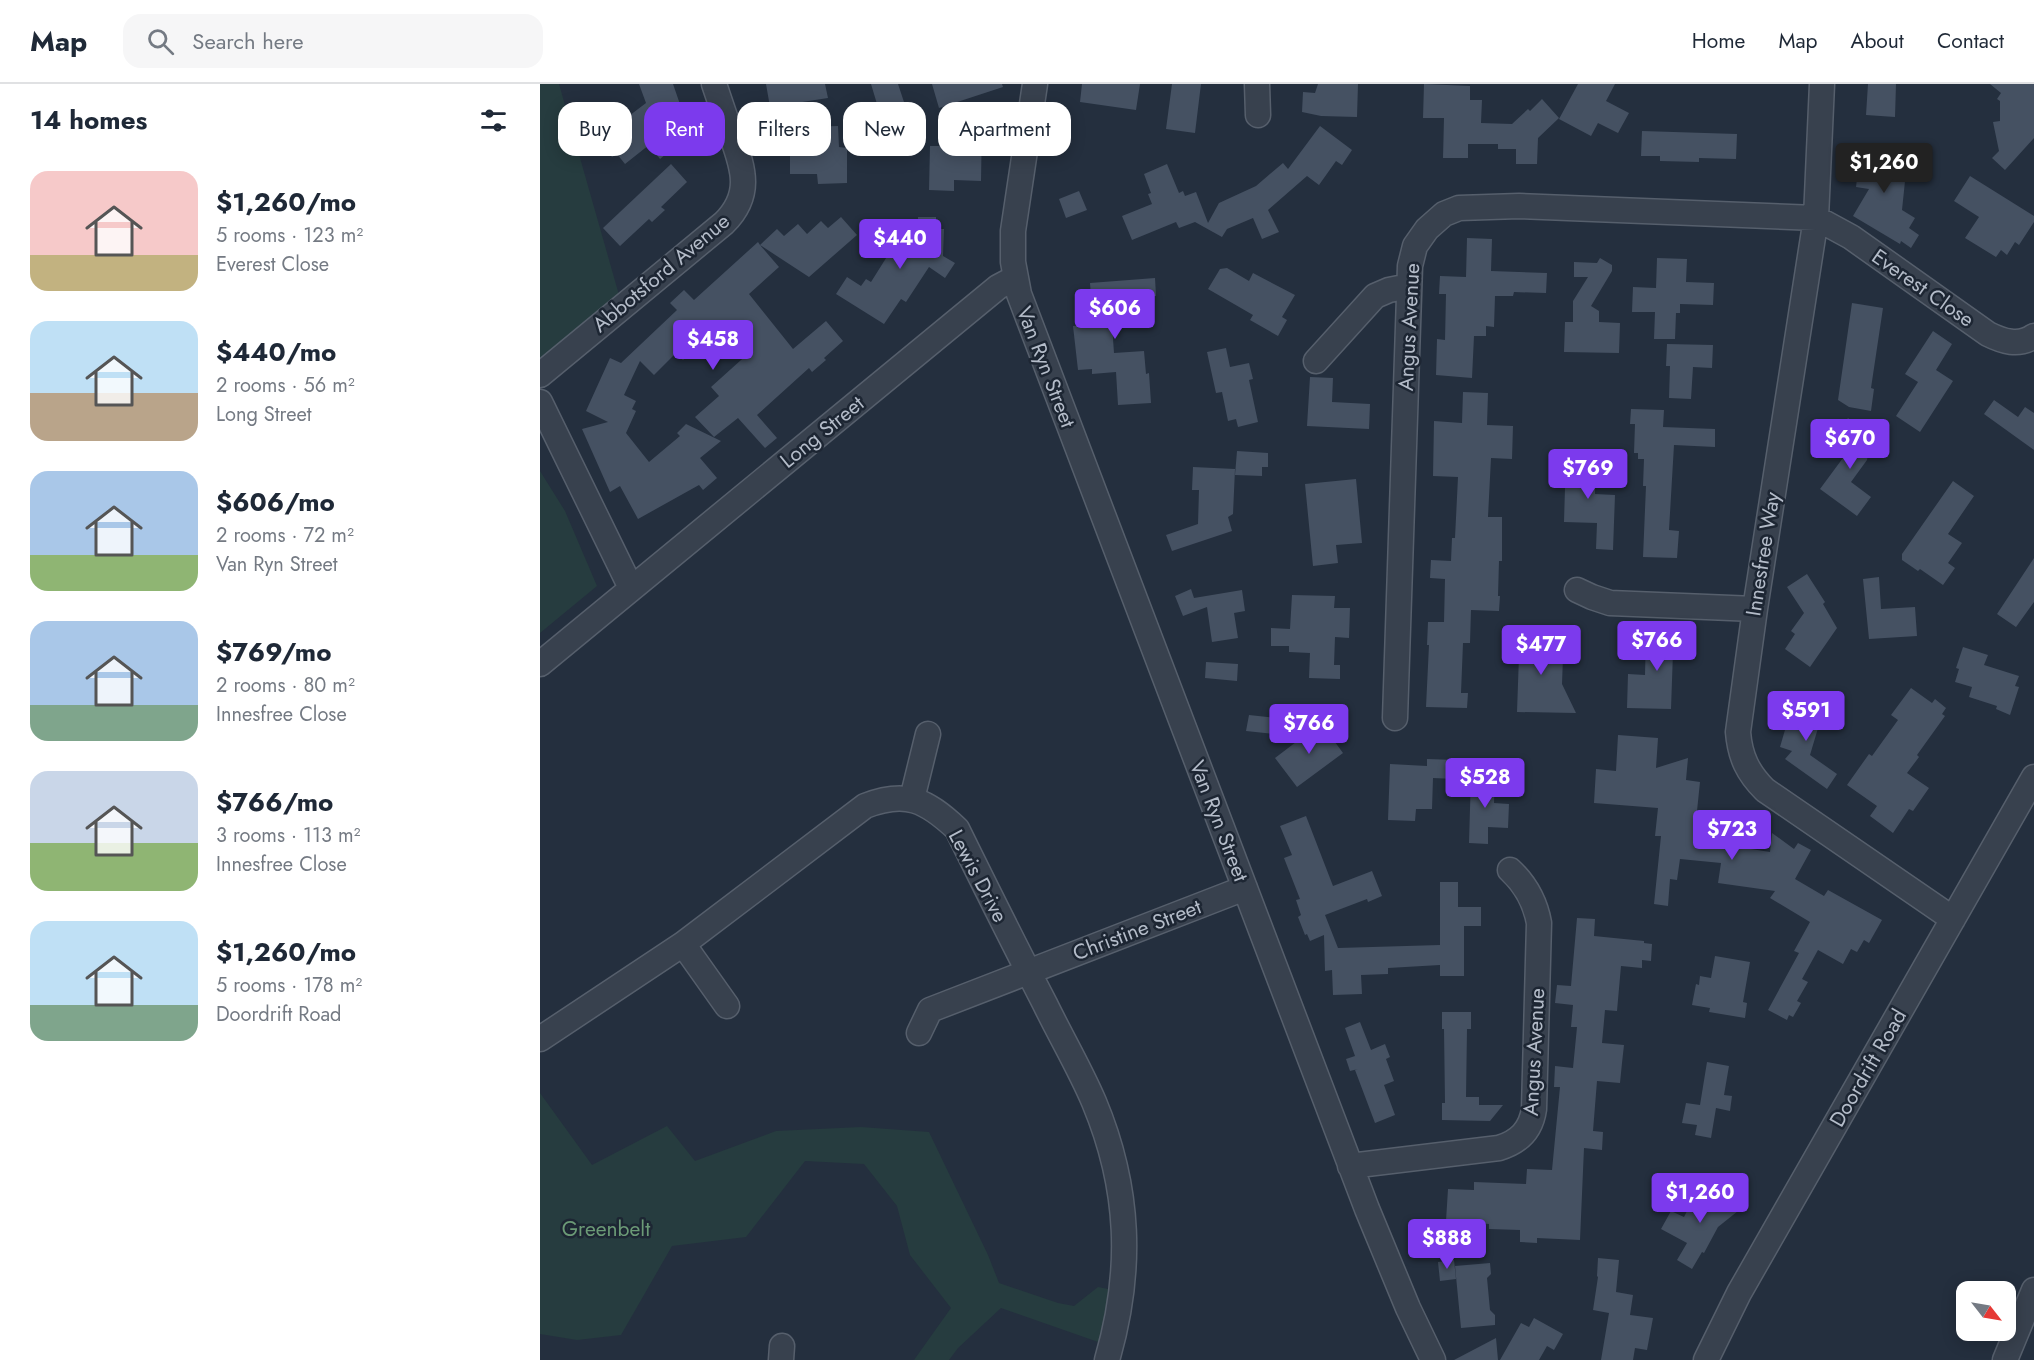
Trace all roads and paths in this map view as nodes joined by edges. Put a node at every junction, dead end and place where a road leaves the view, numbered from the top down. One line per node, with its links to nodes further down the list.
1 (714, 84): 11 (street, Abbotsford Avenue)
2 (1035, 84): 7 (street, Van Ryn Street)
3 (1257, 84): 5 (street)
4 (1822, 84): 6 (street, Innesfree Way)
5 (1258, 115)
6 (1816, 218): 8 (street, Angus Avenue); 9 (street, Everest Close); 15 (street, Innesfree Way)
7 (1015, 278): 13 (street, Long Street); 22 (street, Van Ryn Street)
8 (1409, 286): 10 (street); 17 (street, Angus Avenue)
9 (2034, 336)
10 (1316, 361)
11 (540, 375)
12 (540, 402): 13 (street)
13 (632, 588): 16 (street, Long Street)
14 (1577, 590): 15 (street)
15 (1755, 609): 23 (street, Innesfree Way)
16 (540, 664)
17 (1395, 718)
18 (928, 734): 20 (street)
19 (2034, 777): 23 (street, Doordrift Road)
20 (912, 799): 24 (street, Lewis Drive); 25 (street, Lewis Drive)
21 (1510, 870): 29 (street, Angus Avenue)
22 (1245, 888): 25 (street, Christine Street); 29 (street, Van Ryn Street)
23 (1953, 919): 33 (street, Doordrift Road)
24 (683, 944): 26 (street); 28 (street, Lewis Drive)
25 (1028, 972): 27 (street, Christine Street); 31 (street, Lewis Drive)
26 (727, 1006)
27 (918, 1033)
28 (540, 1039)
29 (1350, 1166): 32 (street, Van Ryn Street)
30 (2034, 1290): 34 (street)
31 (1107, 1360)
32 (1433, 1360)
33 (1706, 1360)
34 (2005, 1360)

